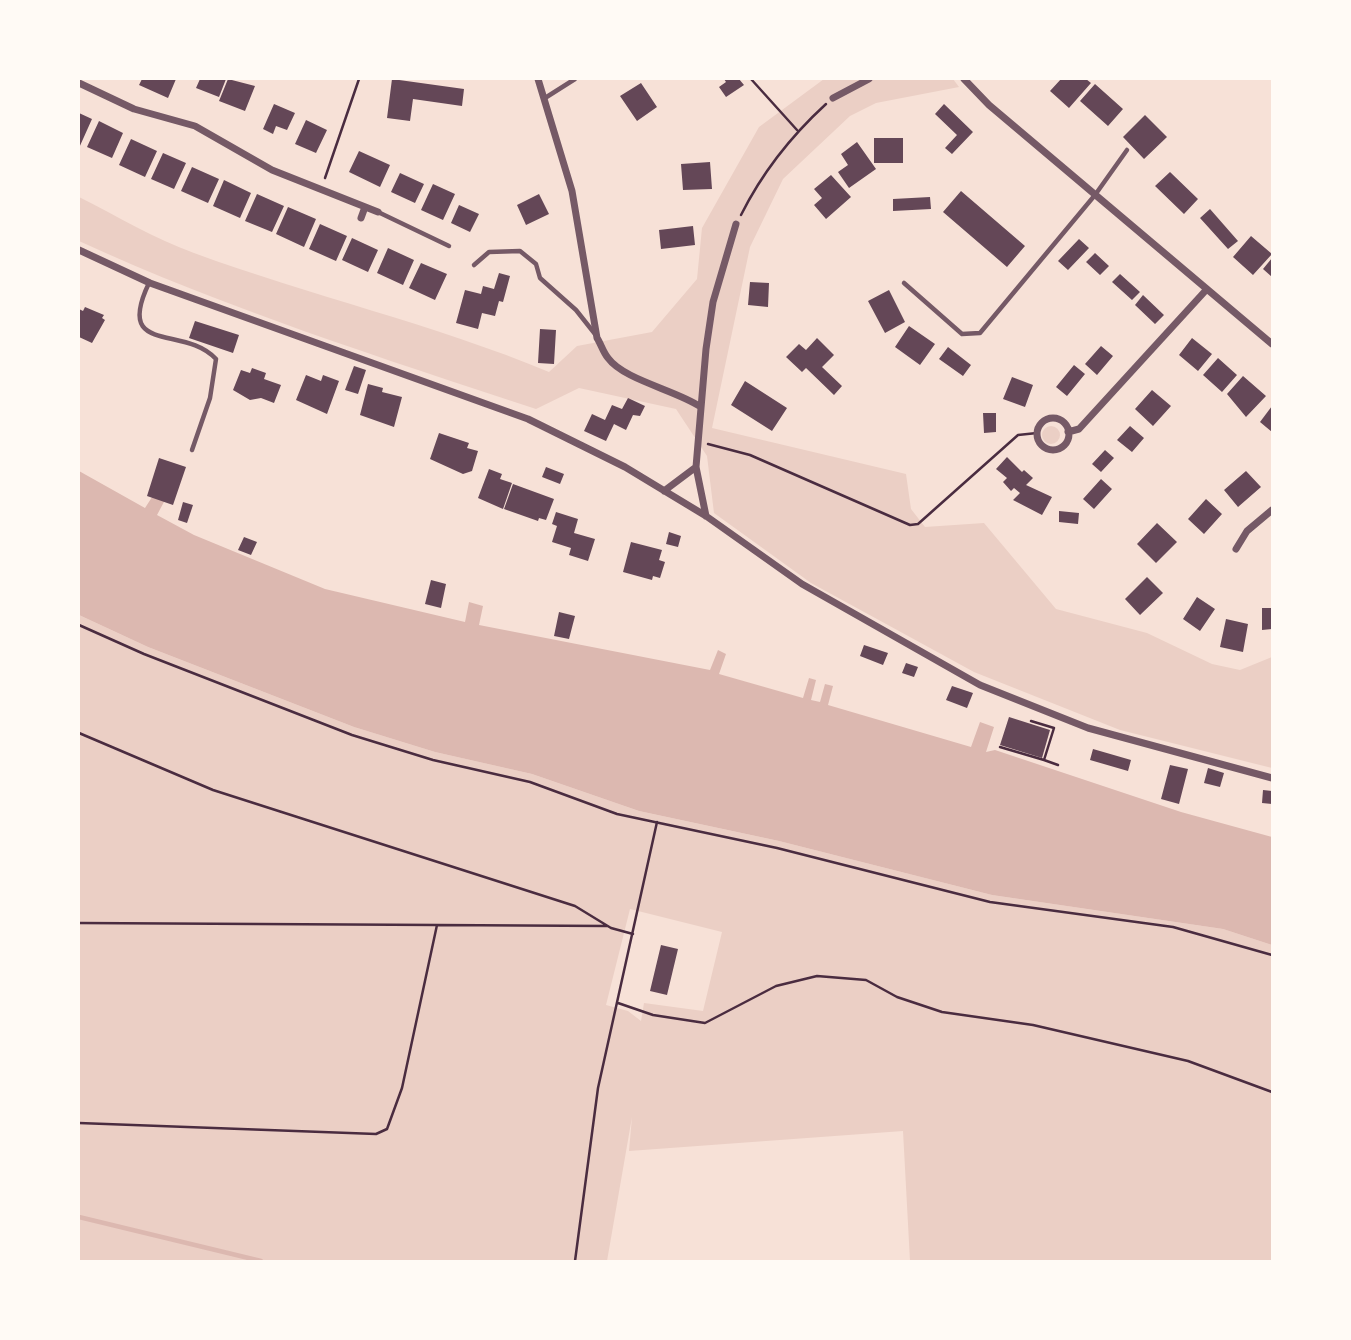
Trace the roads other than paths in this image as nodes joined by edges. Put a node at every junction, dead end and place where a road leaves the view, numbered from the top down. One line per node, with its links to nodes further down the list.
1 (538, 79): 6 (street)
2 (575, 79): 6 (lane)
3 (869, 79): 7 (street)
4 (964, 79): 9 (street)
5 (79, 83): 10 (street)
6 (545, 98): 20 (street)
7 (833, 98)
8 (1127, 150): 9 (lane)
9 (1095, 195): 18 (lane); 19 (street)
10 (365, 207): 11 (street); 12 (street)
11 (378, 212): 14 (lane)
12 (361, 218)
13 (736, 224): 22 (street)
14 (449, 246)
15 (79, 250): 17 (street)
16 (474, 265): 20 (lane)
17 (150, 282): 24 (lane); 26 (street)
18 (904, 283)
19 (1207, 289): 21 (street); 23 (street)
20 (597, 338): 22 (street)
21 (1272, 344)
22 (701, 407): 25 (street)
23 (1068, 432): 23 (street)
24 (192, 450)
25 (695, 467): 26 (street); 28 (street)
26 (664, 491): 28 (street)
27 (1272, 510): 29 (street)
28 (706, 516): 30 (street)
29 (1236, 549)
30 (1272, 778)

